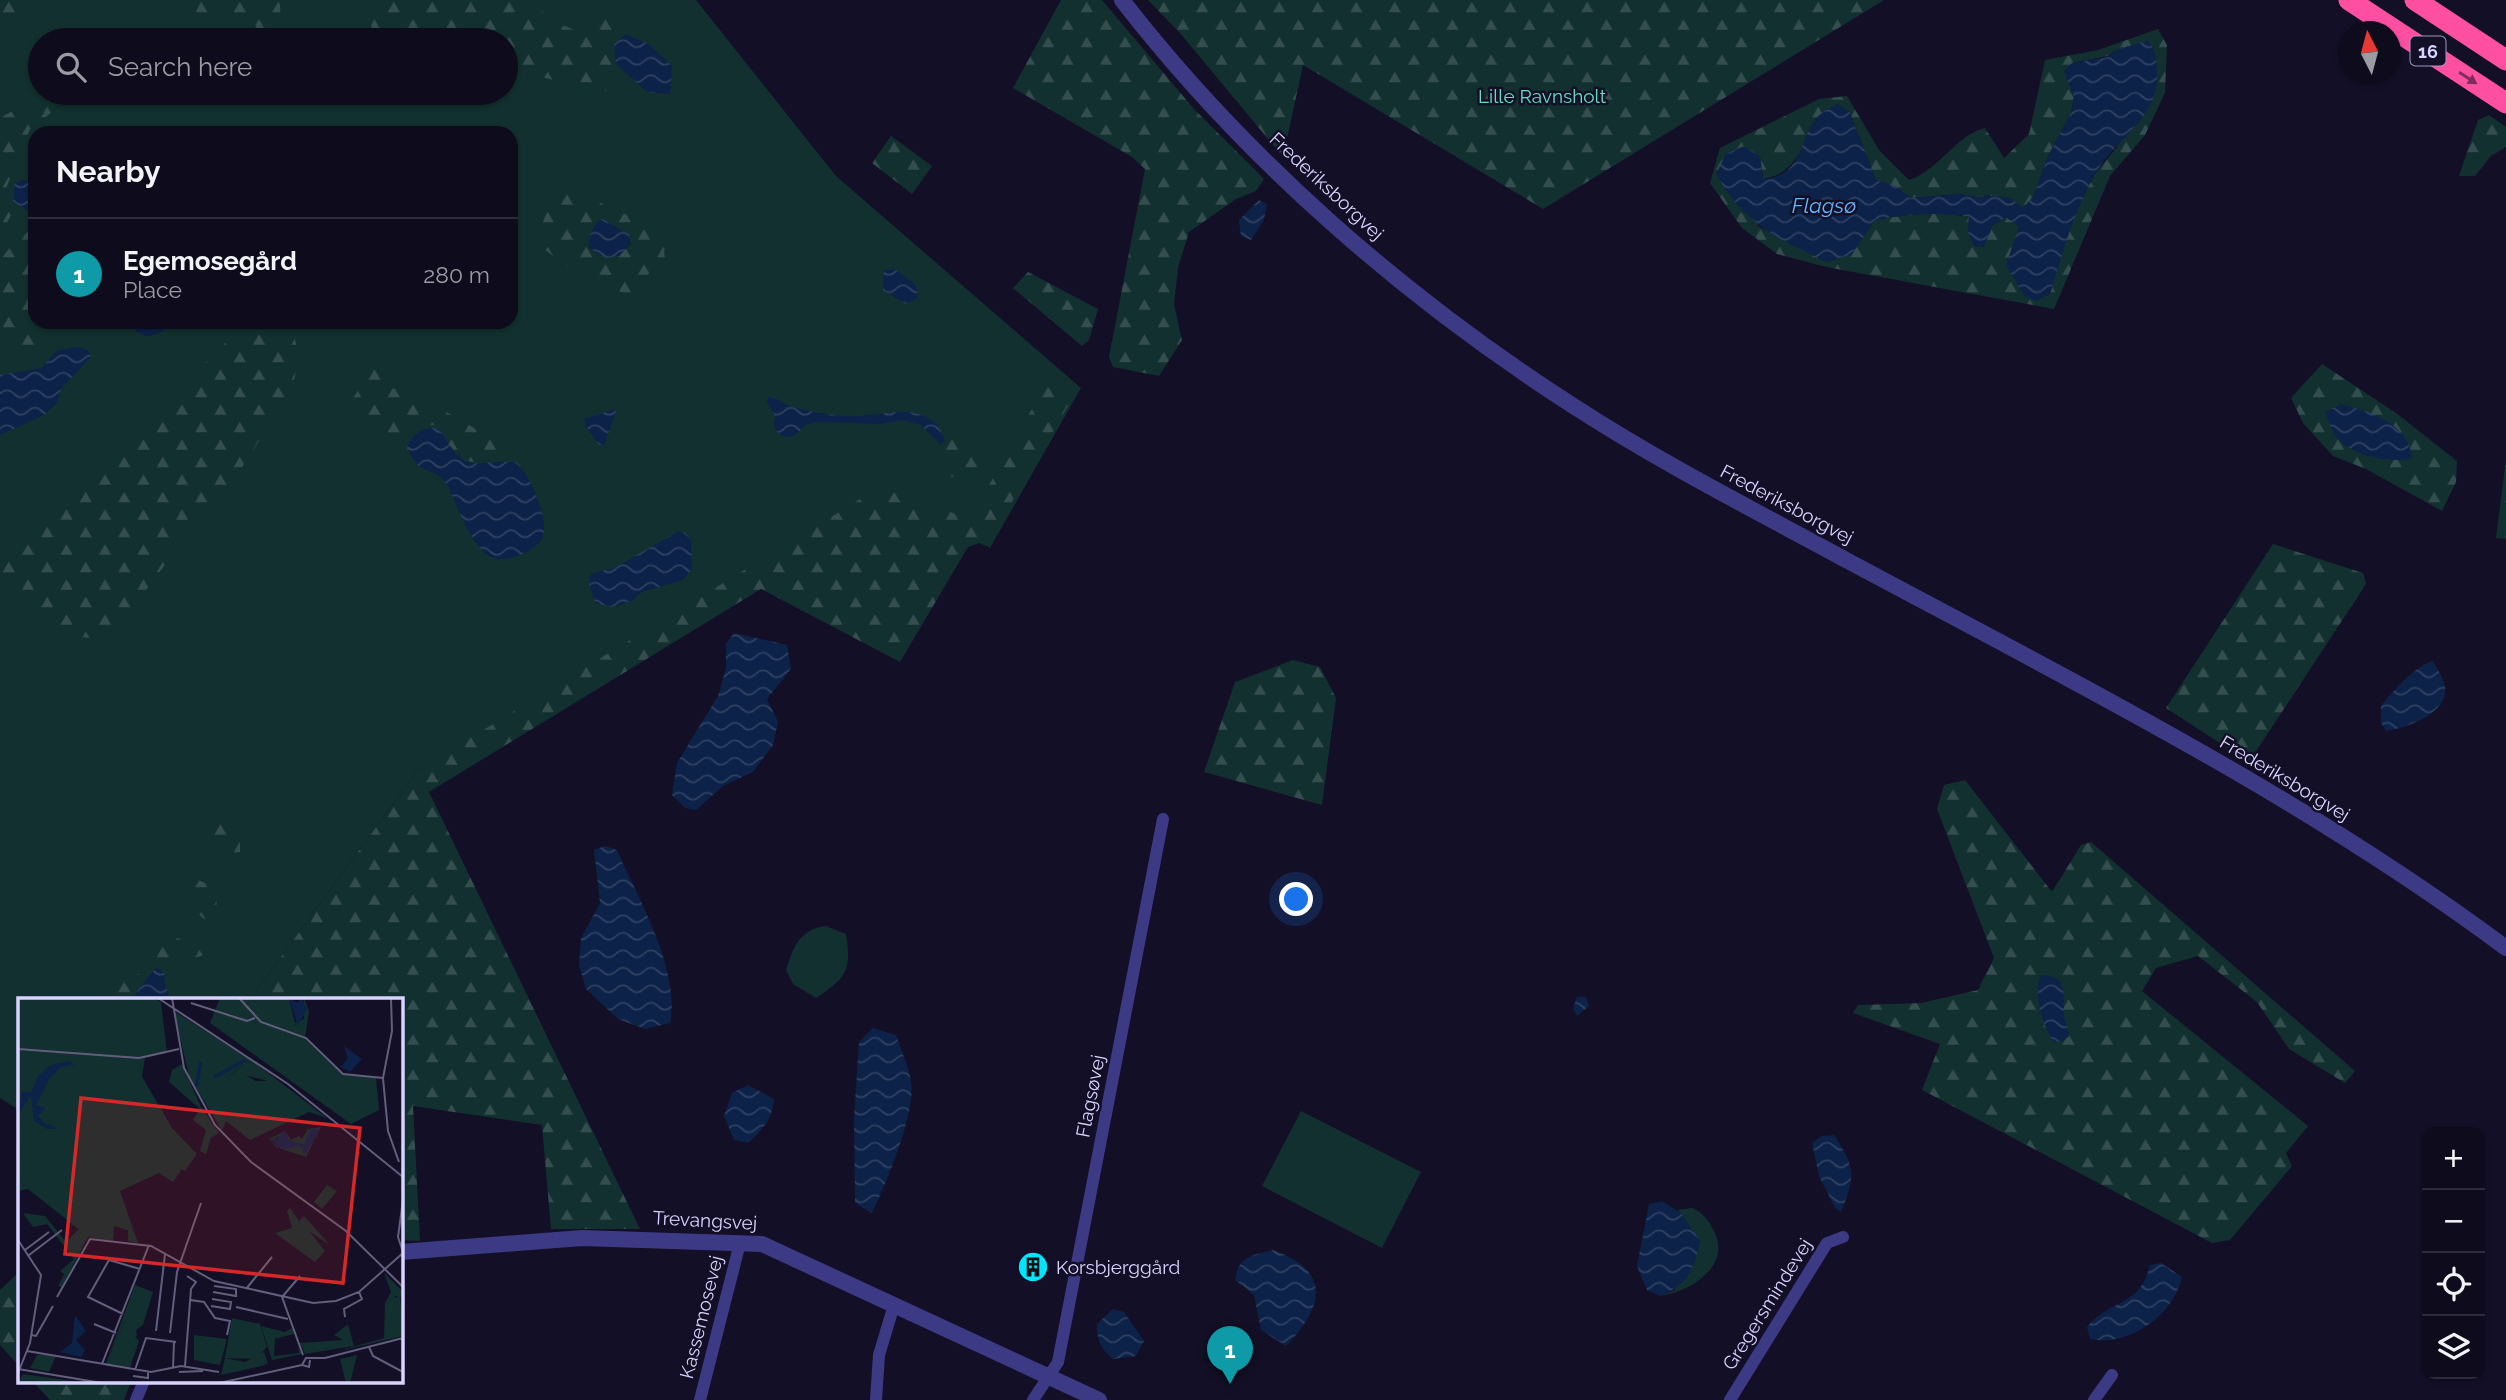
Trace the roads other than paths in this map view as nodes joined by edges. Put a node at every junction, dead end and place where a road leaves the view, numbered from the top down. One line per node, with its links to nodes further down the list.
1 (1122, 0): 7 (street, Frederiksborgvej)
2 (2349, 0): 5 (highway, 16, one-way to 5)
3 (2415, 0): 4 (highway, 16)
4 (2506, 60)
5 (2506, 103)
6 (1163, 819): 13 (street, Flagsøvej)
7 (2506, 948)
8 (1843, 1237): 20 (street, Gregersmindevej)
9 (740, 1243): 10 (street, Trevangsvej); 11 (street, Trevangsvej); 16 (street, Kassemosevej)
10 (402, 1252)
11 (894, 1305): 13 (street, Trevangsvej); 17 (street)
12 (2112, 1375): 21 (street)
13 (1047, 1376): 18 (street, Flagsøvej); 19 (street, Trevangsvej)
14 (144, 1382): 15 (street)
15 (136, 1400)
16 (700, 1400)
17 (876, 1400)
18 (1033, 1400)
19 (1099, 1400)
20 (1730, 1400)
21 (2094, 1400)

